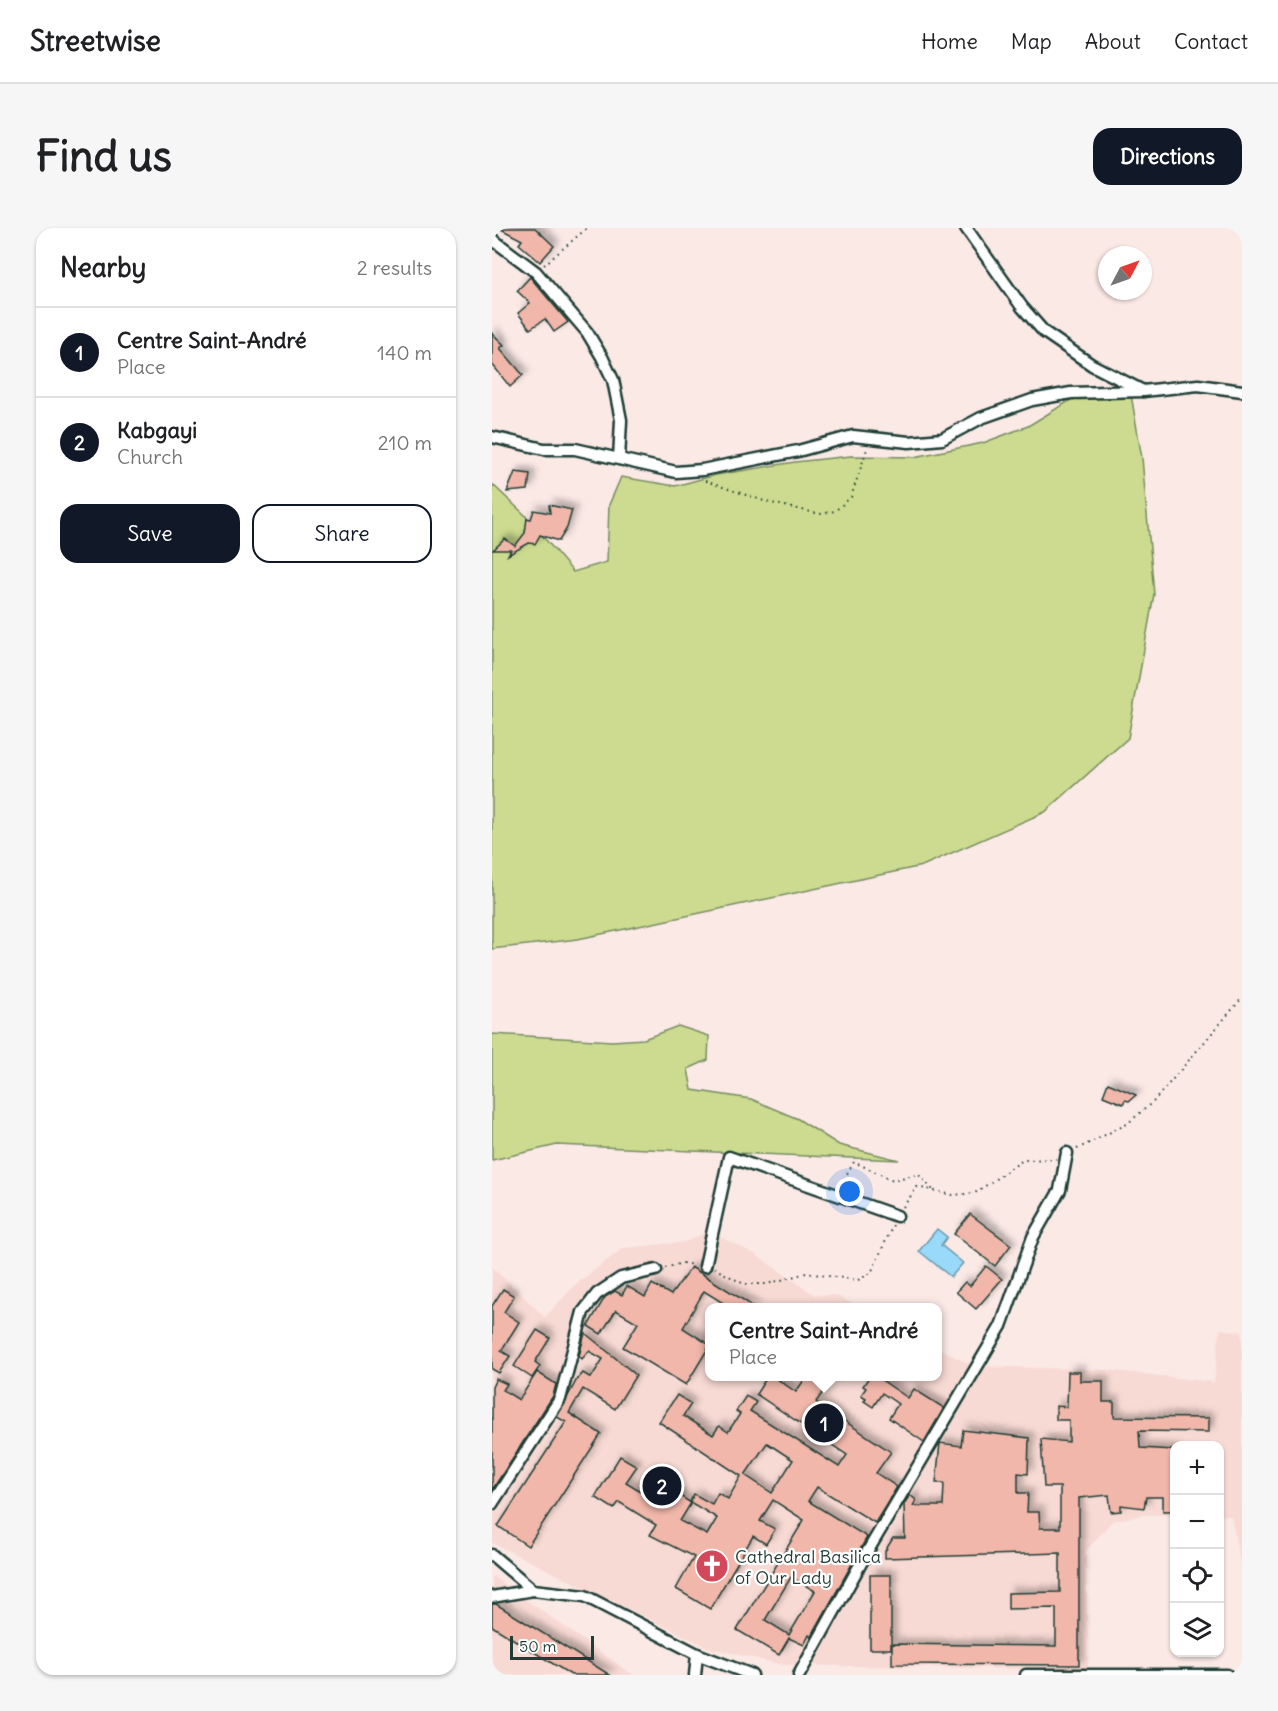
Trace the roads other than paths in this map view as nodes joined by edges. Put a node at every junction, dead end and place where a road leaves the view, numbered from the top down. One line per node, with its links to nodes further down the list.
1 (966, 228): 3 (street)
2 (492, 239): 6 (street)
3 (1143, 391): 4 (street); 6 (street)
4 (1242, 391)
5 (492, 437): 6 (street)
6 (619, 459)
7 (1067, 1153): 18 (street)
8 (897, 1216): 9 (street)
9 (705, 1266)
10 (656, 1270): 11 (street)
11 (492, 1504)
12 (492, 1555): 13 (street)
13 (533, 1590): 14 (street); 15 (street)
14 (492, 1597)
15 (697, 1654): 16 (street); 17 (street)
16 (695, 1675)
17 (752, 1675)
18 (799, 1675)
19 (1026, 1675): 20 (street)
20 (1227, 1675)

